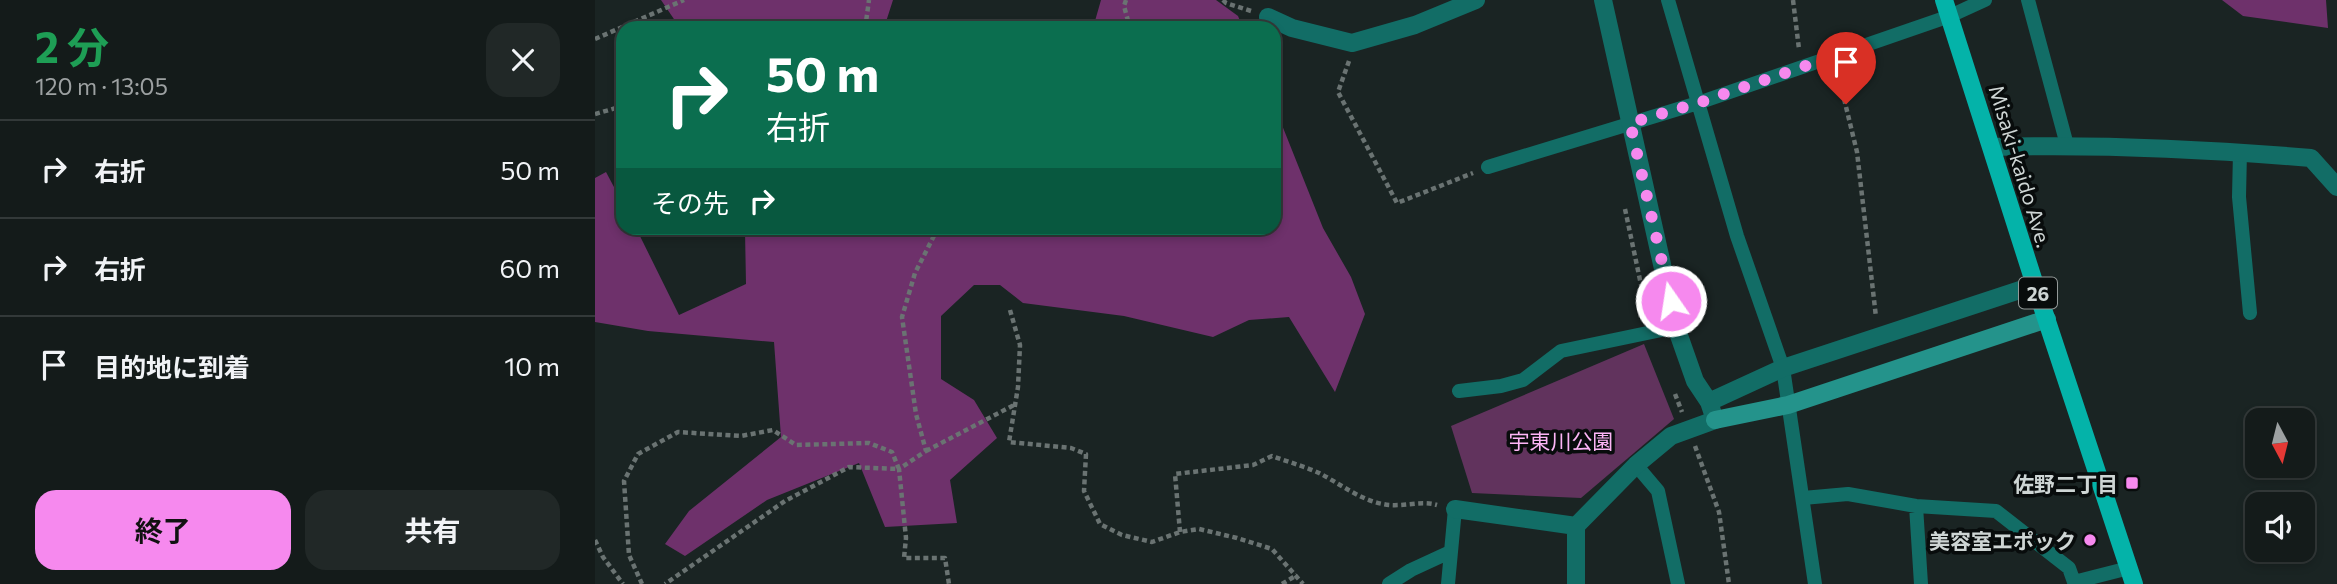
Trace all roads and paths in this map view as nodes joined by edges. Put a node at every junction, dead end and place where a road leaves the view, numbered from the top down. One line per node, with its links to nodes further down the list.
1 (684, 0): 13 (path)
2 (869, 0): 14 (path)
3 (1126, 0): 15 (path)
4 (1223, 0): 12 (path)
5 (1476, 0): 20 (street)
6 (1603, 0): 26 (street)
7 (1668, 0): 23 (lane)
8 (1793, 0): 22 (path)
9 (1985, 0): 11 (lane)
10 (2028, 0): 27 (lane)
11 (1947, 8): 21 (lane); 28 (main road, Misaki-kaido Ave. / 26)
12 (1269, 17): 16 (street)
13 (636, 21)
14 (866, 21)
15 (1127, 21)
16 (1277, 21)
17 (1281, 23): 20 (street)
18 (616, 30): 19 (path)
19 (595, 39)
20 (1352, 43): 30 (path)
21 (1834, 56): 22 (lane); 38 (path)
22 (1800, 68): 23 (lane)
23 (1698, 103): 26 (lane); 39 (lane)
24 (616, 108): 25 (path)
25 (595, 114)
26 (1630, 123): 30 (lane); 37 (street)
27 (2067, 145): 28 (street); 29 (street)
28 (1992, 147): 33 (main road, Misaki-kaido Ave. / 26)
29 (2240, 152): 31 (street); 35 (lane)
30 (1488, 167)
31 (2337, 187)
32 (934, 235): 46 (path)
33 (2035, 285): 36 (main road, Misaki-kaido Ave. / 26); 38 (street)
34 (1010, 310): 42 (path)
35 (2250, 313)
36 (2047, 319): 43 (street); 58 (main road, Misaki-kaido Ave. / 26)
37 (1677, 327): 40 (lane); 41 (street)
38 (1878, 336): 39 (street)
39 (1783, 368): 41 (street); 43 (lane)
40 (1459, 391)
41 (1709, 401): 44 (street)
42 (1015, 405): 46 (path); 54 (path)
43 (1788, 405): 44 (street); 49 (lane)
44 (1715, 420): 45 (street)
45 (1689, 428): 47 (street); 69 (path)
46 (926, 451): 48 (path)
47 (1636, 465): 53 (street); 68 (lane)
48 (899, 469): 60 (path); 61 (path); 62 (path)
49 (1803, 498): 51 (lane); 70 (lane)
50 (1410, 505): 54 (path)
51 (1916, 506): 58 (lane); 71 (lane)
52 (1455, 509): 53 (street); 56 (lane)
53 (1576, 526): 67 (street)
54 (1180, 532): 57 (path)
55 (595, 540): 59 (path)
56 (1450, 552): 65 (lane); 66 (lane)
57 (1297, 575): 63 (path); 64 (path)
58 (2132, 576)
59 (623, 584)
60 (642, 584)
61 (665, 584)
62 (949, 584)
63 (1282, 584)
64 (1303, 584)
65 (1389, 584)
66 (1448, 584)
67 (1576, 584)
68 (1678, 584)
69 (1729, 584)
70 (1815, 584)
71 (1921, 584)

